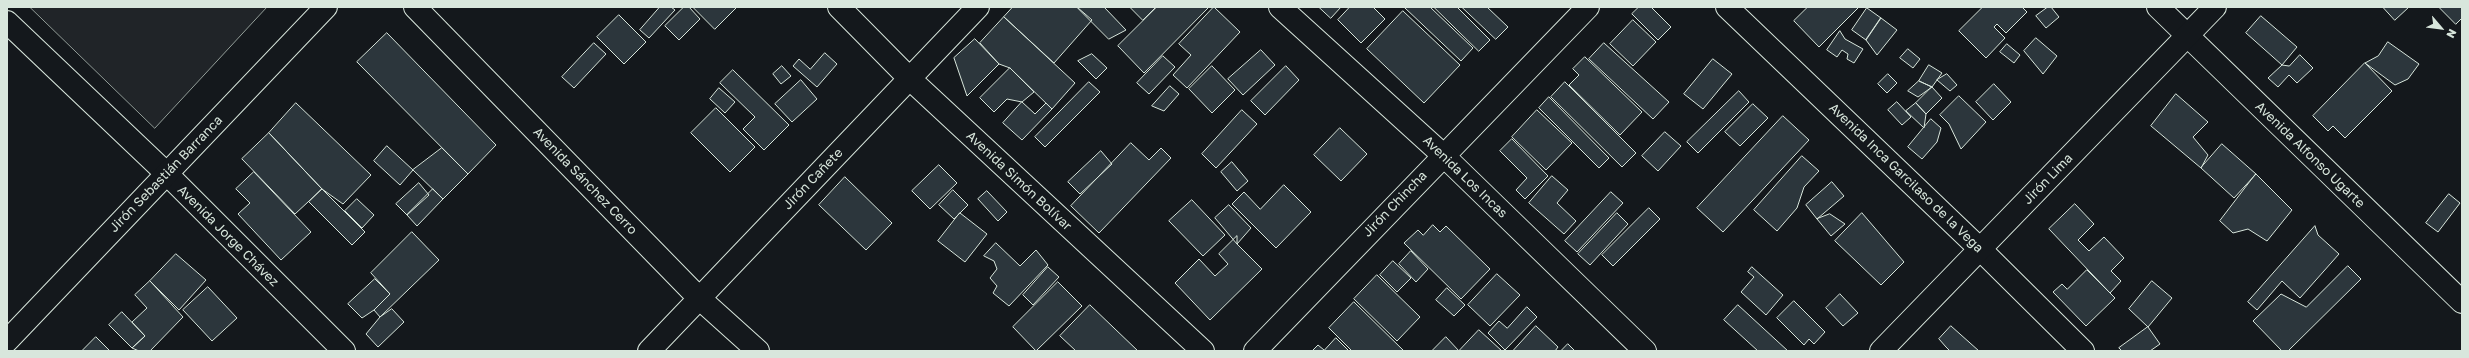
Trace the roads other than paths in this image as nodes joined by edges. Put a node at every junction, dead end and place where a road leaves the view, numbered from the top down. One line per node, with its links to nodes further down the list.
1 (326, 7): 14 (street, Jirón Sebastián Barranca)
2 (415, 7): 16 (street, Avenida Sánchez Cerro)
3 (839, 7): 12 (street, Avenida Simón Bolívar)
4 (978, 7): 12 (street, Jirón Cañete)
5 (1280, 7): 13 (street, Avenida Los Incas)
6 (1588, 7): 13 (street, Jirón Chincha)
7 (1727, 7): 15 (street, Avenida Inca Garcilaso de la Vega)
8 (2158, 7): 11 (street, Avenida Alfonso Ugarte)
9 (2215, 7): 11 (street, Jirón Lima)
10 (7, 22): 14 (street, Avenida Jorge Chávez)
11 (2188, 36): 15 (street, Jirón Lima); 17 (street, Avenida Alfonso Ugarte)
12 (910, 79): 16 (street, Jirón Cañete); 22 (street, Avenida Simón Bolívar)
13 (1442, 155): 23 (street, Jirón Chincha); 24 (street, Avenida Los Incas)
14 (166, 174): 18 (street, Jirón Sebastián Barranca); 19 (street, Avenida Jorge Chávez)
15 (1980, 249): 25 (street, Jirón Lima); 26 (street, Avenida Inca Garcilaso de la Vega)
16 (698, 297): 20 (street, Jirón Cañete); 21 (street, Avenida Sánchez Cerro)
17 (2462, 302)
18 (7, 341)
19 (344, 351)
20 (649, 351)
21 (758, 351)
22 (1203, 351)
23 (1255, 351)
24 (1645, 351)
25 (1881, 351)
26 (2082, 351)

